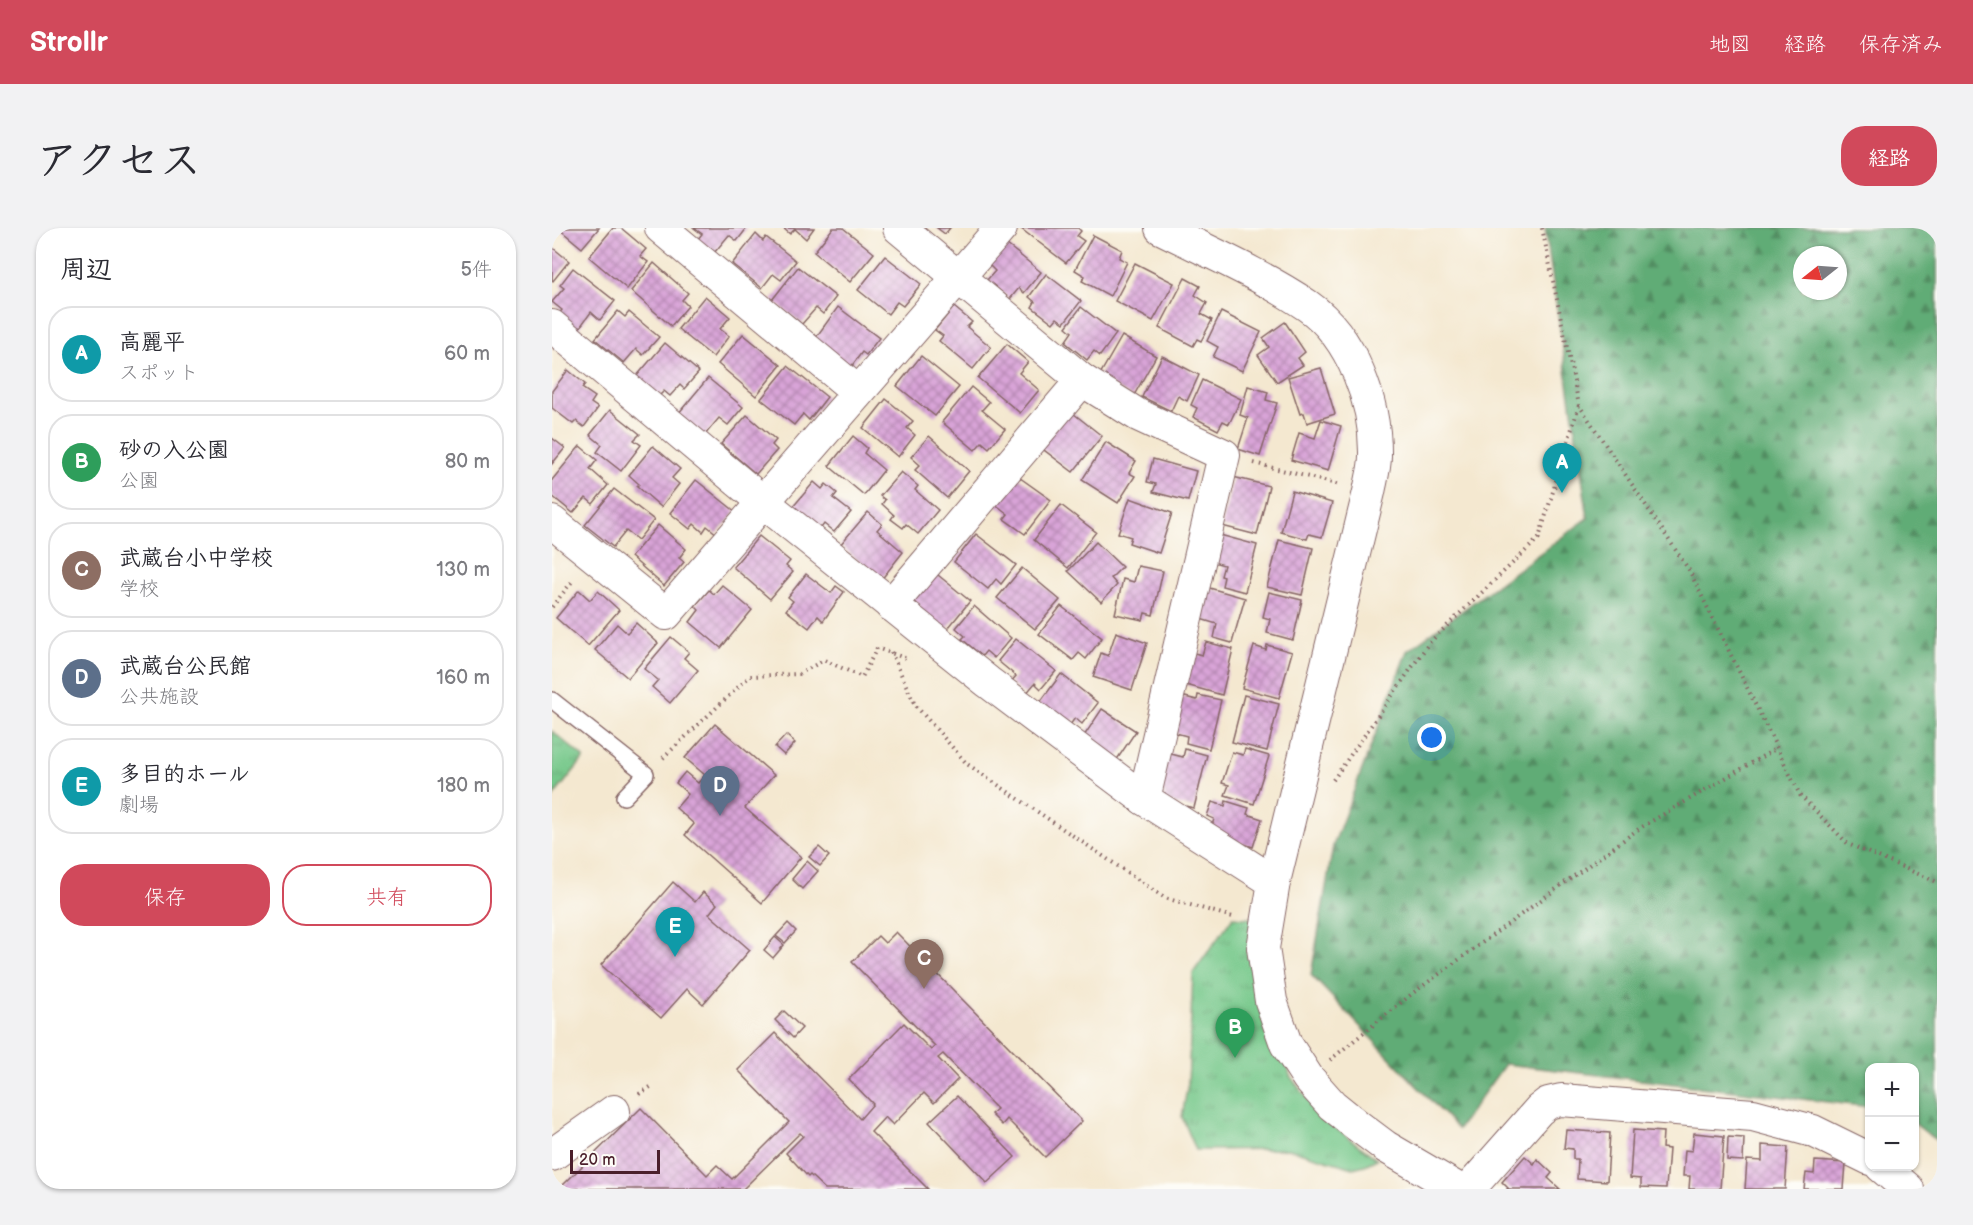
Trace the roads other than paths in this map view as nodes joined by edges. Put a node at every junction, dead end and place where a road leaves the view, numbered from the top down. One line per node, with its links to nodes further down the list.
1 (661, 228): 8 (street)
2 (899, 228): 5 (street)
3 (1001, 228): 5 (street)
4 (1161, 228): 15 (street)
5 (958, 277): 7 (street); 8 (street)
6 (552, 326): 9 (street)
7 (1082, 380): 11 (street); 14 (street)
8 (858, 392): 9 (street)
9 (763, 502): 10 (street); 11 (street)
10 (552, 522)
11 (891, 605): 14 (street)
12 (552, 700): 13 (lane)
13 (624, 797)
14 (1144, 799): 15 (street)
15 (1274, 882): 20 (street)
16 (614, 1111): 17 (street)
17 (552, 1155)
18 (1865, 1157): 21 (street)
19 (1886, 1171): 22 (street)
20 (1458, 1189)
21 (1468, 1189)
22 (1908, 1189)

